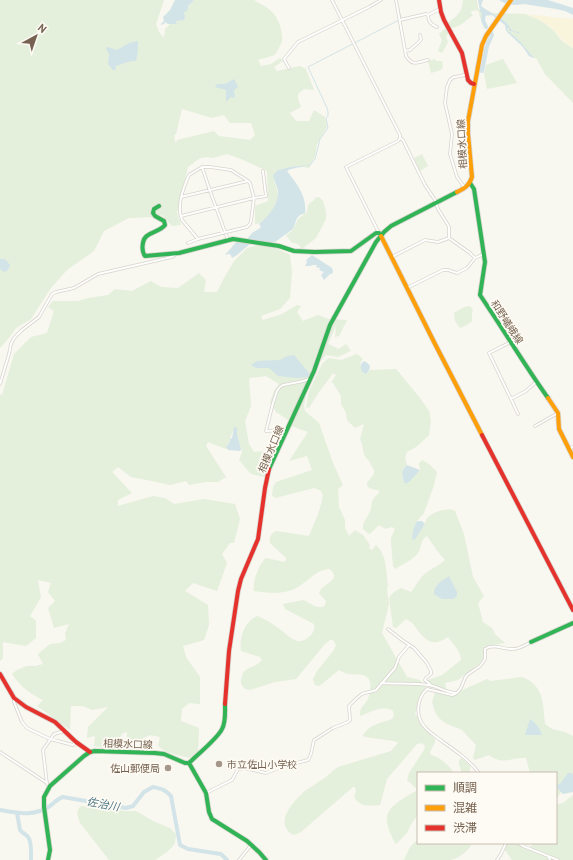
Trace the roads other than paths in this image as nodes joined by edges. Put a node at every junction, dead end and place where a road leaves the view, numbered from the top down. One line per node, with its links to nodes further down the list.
1 (332, 0): 8 (street)
2 (381, 0): 8 (street)
3 (396, 0): 9 (street)
4 (439, 0): 6 (main road)
5 (511, 0): 16 (main road, 相模水口線)
6 (440, 9): 7 (street); 15 (main road)
7 (428, 15): 9 (street); 10 (street)
8 (342, 20): 14 (street); 17 (street)
9 (400, 20): 12 (street)
10 (437, 27)
11 (420, 35): 12 (street)
12 (405, 52): 13 (street)
13 (428, 60)
14 (289, 68)
15 (467, 74): 16 (main road); 22 (street)
16 (474, 84): 21 (main road, 相模水口線)
17 (400, 138): 26 (street); 31 (street)
18 (202, 167): 20 (street); 23 (street); 24 (street)
19 (263, 171): 25 (street)
20 (248, 181): 23 (street); 25 (street)
21 (470, 184): 22 (main road, 相模水口線); 37 (main road, 和野嶬峨線)
22 (465, 188): 26 (main road, 相模水口線)
23 (210, 191): 24 (street); 28 (street)
24 (181, 197): 29 (street)
25 (254, 198): 28 (street); 30 (street)
26 (436, 203): 31 (main road, 相模水口線); 32 (street)
27 (159, 206): 36 (main road)
28 (216, 208): 29 (street); 30 (street)
29 (181, 216): 33 (street)
30 (225, 233): 33 (street); 34 (street)
31 (380, 234): 34 (main road); 38 (main road); 42 (main road, 相模水口線)
32 (449, 238): 38 (street); 39 (street)
33 (198, 239): 35 (street)
34 (228, 240): 36 (main road)
35 (188, 243)
36 (179, 253): 44 (street)
37 (484, 254): 39 (street); 41 (main road, 和野嶬峨線)
38 (392, 257): 40 (main road)
39 (476, 258): 40 (street)
40 (407, 288): 52 (main road)
41 (511, 342): 43 (main road, 和野嶬峨線); 45 (street)
42 (310, 379): 49 (main road, 相模水口線); 49 (street)
43 (536, 382): 45 (street); 46 (main road, 和野嶬峨線)
44 (0, 384)
45 (511, 399): 47 (street)
46 (558, 413): 48 (street); 50 (main road, 和野嶬峨線)
47 (518, 414)
48 (535, 426)
49 (286, 430): 67 (main road, 相模水口線)
50 (571, 448): 51 (main road, 和野嶬峨線)
51 (573, 456)
52 (573, 610)
53 (573, 624): 55 (main road)
54 (388, 629): 56 (street)
55 (532, 642): 60 (street)
56 (409, 645): 58 (street); 59 (street)
57 (0, 674): 61 (main road)
58 (381, 683): 59 (street); 70 (street)
59 (430, 686): 60 (street)
60 (457, 693): 68 (street)
61 (14, 698): 62 (main road); 63 (street)
62 (64, 730): 63 (street); 64 (main road)
63 (50, 739): 64 (street); 69 (street)
64 (76, 742): 66 (main road)
65 (0, 752): 69 (street)
66 (90, 752): 67 (main road, 相模水口線); 69 (main road, 相模水口線)
67 (189, 763): 70 (main road)
68 (477, 772)
69 (49, 785): 75 (main road)
70 (206, 793): 73 (main road)
71 (506, 844): 78 (street)
72 (520, 844): 74 (street)
73 (251, 845): 76 (street); 77 (main road)
74 (548, 856): 79 (street); 80 (street)
75 (48, 860)
76 (239, 860)
77 (266, 860)
78 (497, 860)
79 (550, 860)
80 (558, 860)

